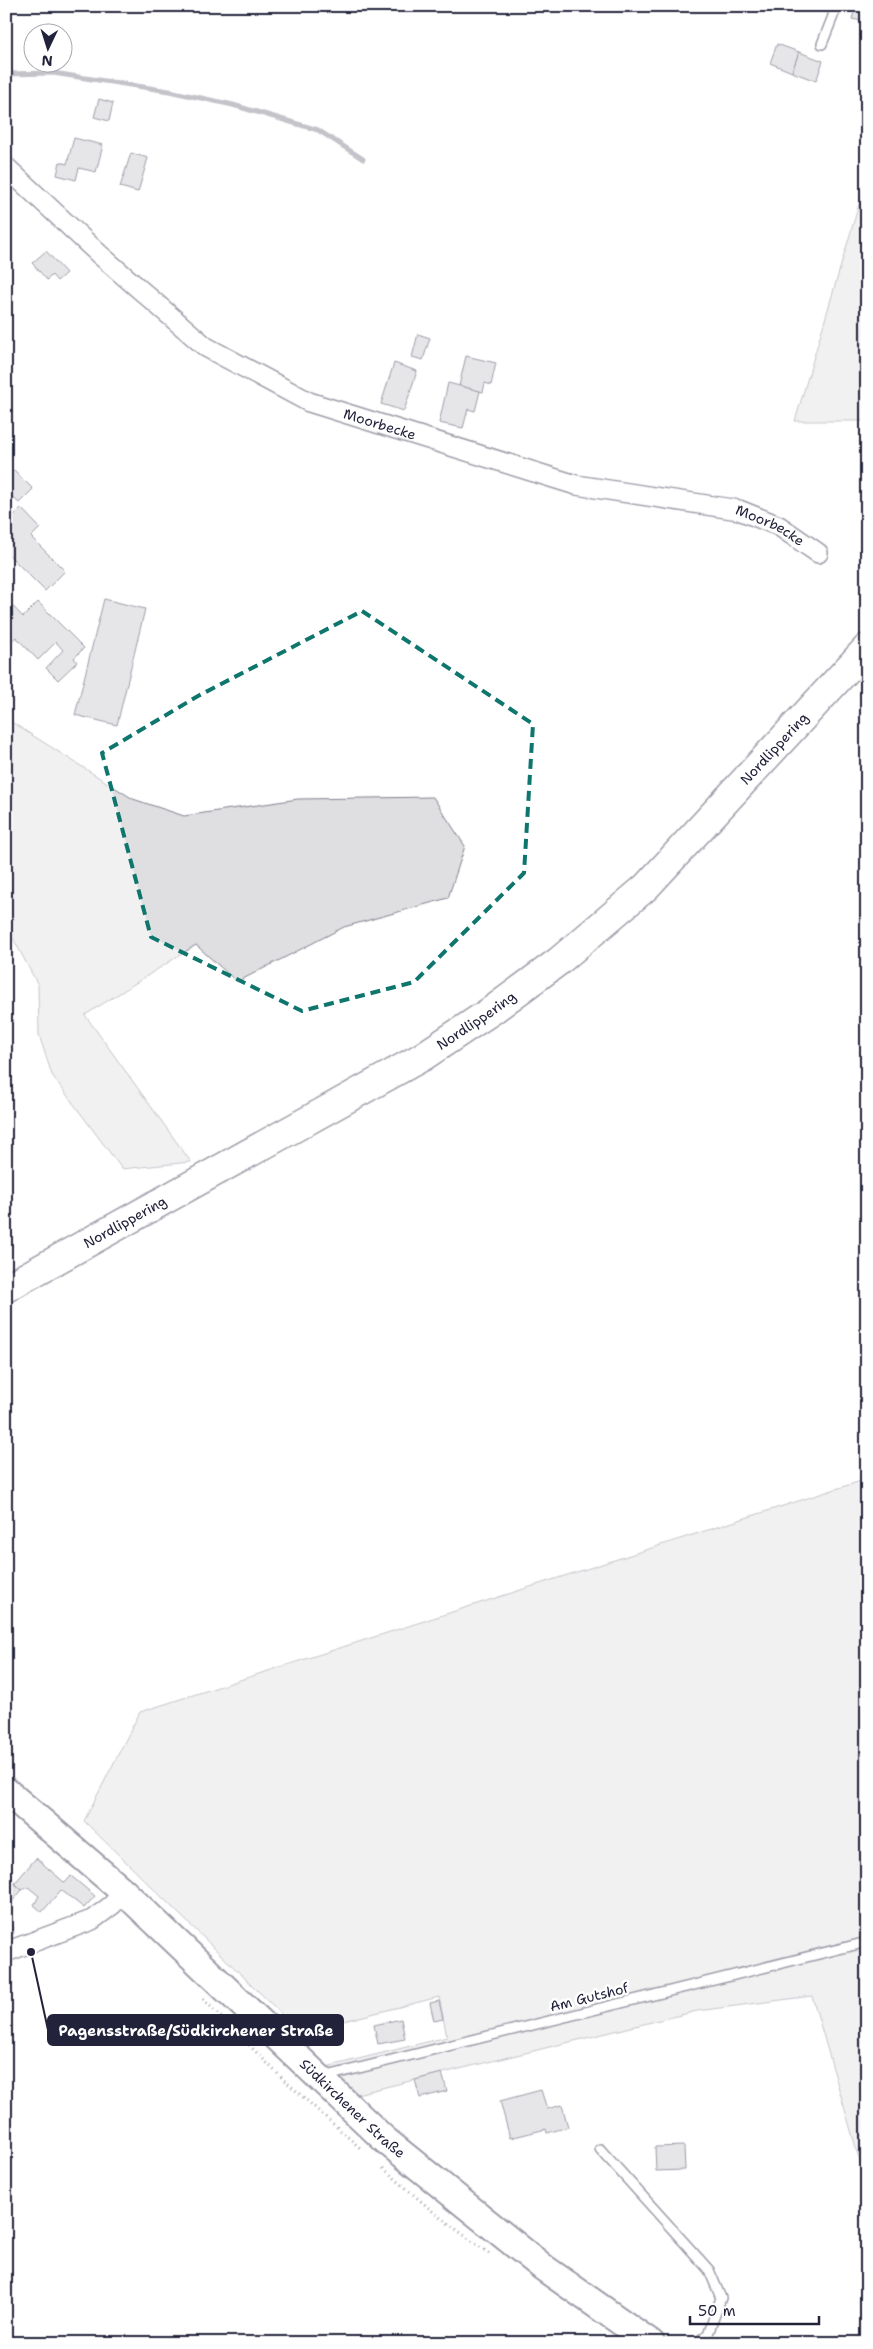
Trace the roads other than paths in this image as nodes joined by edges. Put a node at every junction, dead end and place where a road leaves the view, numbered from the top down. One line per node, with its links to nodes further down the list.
1 (836, 6): 2 (lane)
2 (822, 44)
3 (6, 167): 4 (street, Moorbecke)
4 (818, 553)
5 (867, 648): 6 (main road, Nordlippering)
6 (6, 1288)
7 (6, 1791): 8 (street, Südkirchener Straße)
8 (124, 1892): 10 (street); 11 (street, Südkirchener Straße)
9 (867, 1942): 11 (lane, Am Gutshof)
10 (6, 1952)
11 (318, 2078): 13 (street, Südkirchener Straße)
12 (600, 2149): 14 (lane)
13 (651, 2343)
14 (697, 2343)

